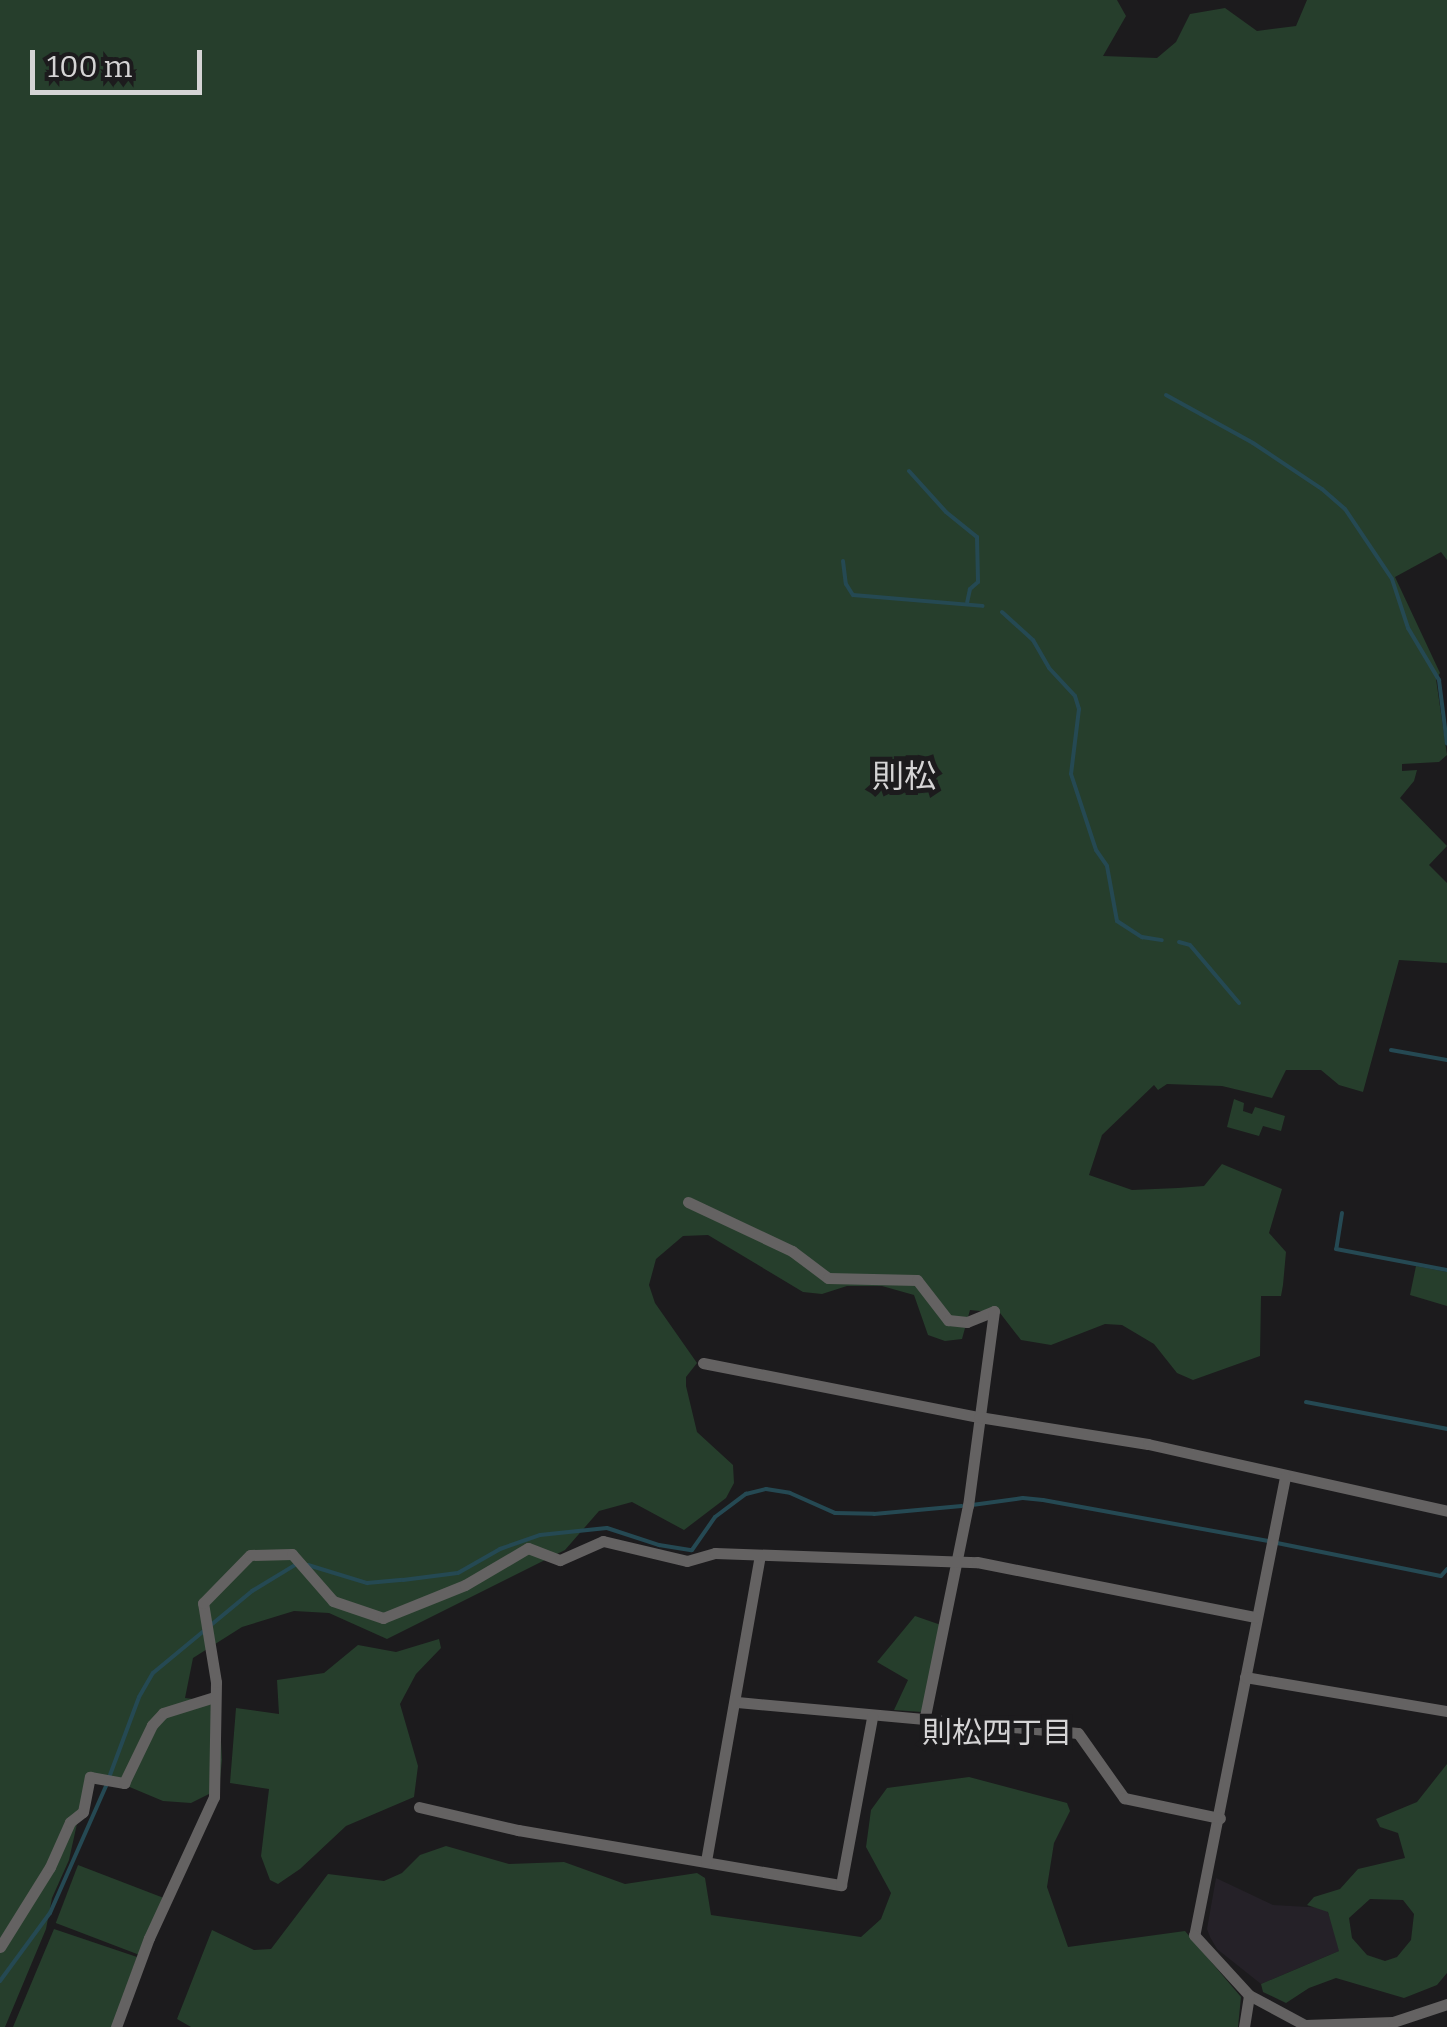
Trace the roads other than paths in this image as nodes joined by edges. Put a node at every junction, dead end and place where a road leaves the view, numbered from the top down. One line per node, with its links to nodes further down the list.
1 (688, 1202): 3 (street)
2 (702, 1363): 3 (street)
3 (979, 1417): 4 (street); 7 (street)
4 (1285, 1477): 5 (street); 8 (street)
5 (1447, 1512)
6 (760, 1556): 7 (street); 10 (street); 11 (street)
7 (957, 1564): 8 (street); 13 (street)
8 (1256, 1617): 9 (street)
9 (1245, 1677): 12 (street); 16 (street)
10 (214, 1697): 18 (street); 22 (street)
11 (737, 1702): 14 (street); 17 (street)
12 (1447, 1711)
13 (925, 1716): 14 (street); 16 (street)
14 (872, 1717): 17 (street)
15 (419, 1808): 17 (street)
16 (1220, 1818): 19 (street)
17 (706, 1860)
18 (0, 1947)
19 (1249, 1996): 21 (street); 23 (street)
20 (1447, 2004): 21 (street)
21 (1410, 2023)
22 (116, 2027)
23 (1244, 2027)

